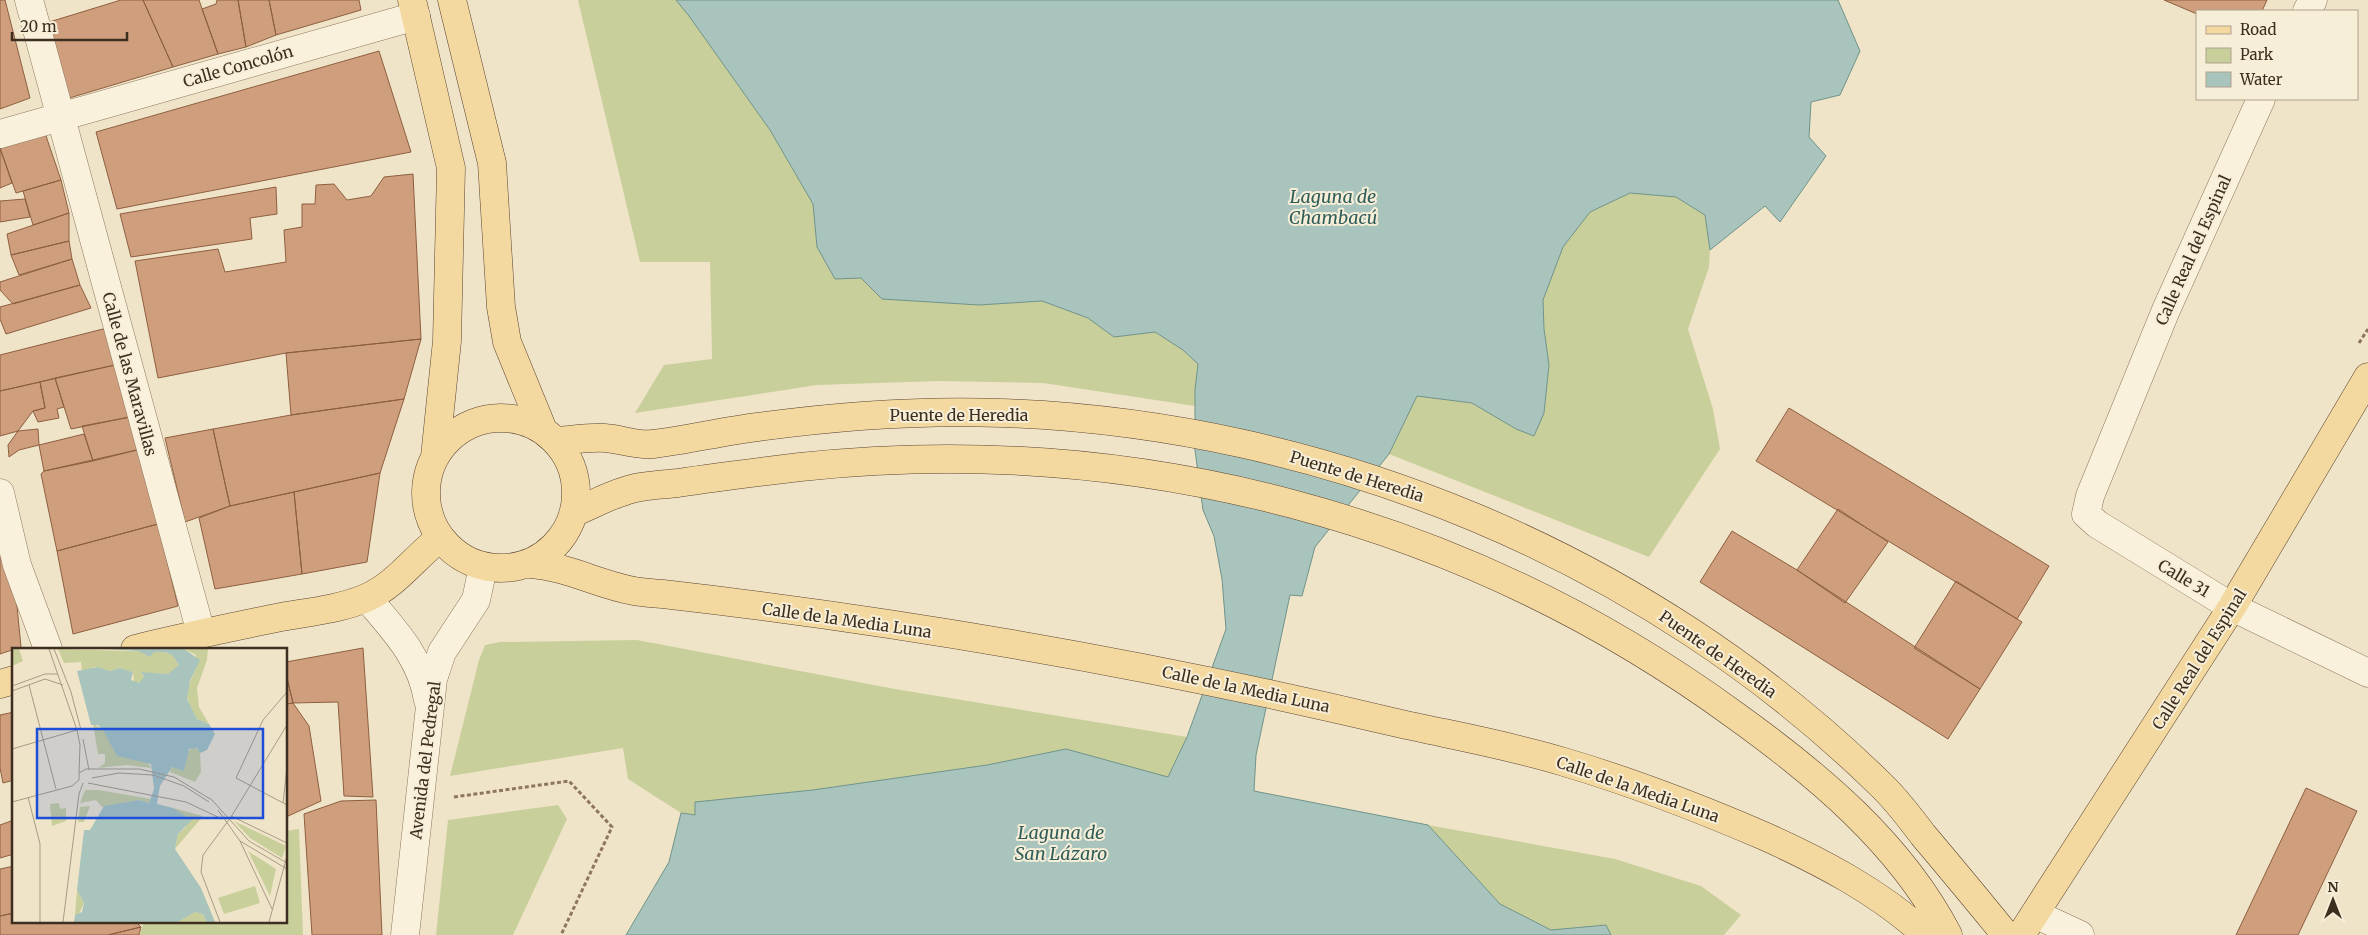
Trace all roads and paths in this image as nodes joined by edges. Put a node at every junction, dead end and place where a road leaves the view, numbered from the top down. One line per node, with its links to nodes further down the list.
1 (30, 0): 5 (street, Calle de las Maravillas)
2 (452, 0): 8 (main road)
3 (414, 8): 5 (street, Calle Concolón); 9 (main road)
4 (2261, 100): 12 (street, Calle Real del Espinal)
5 (59, 116): 6 (street, Calle Concolón); 18 (street, Calle de las Maravillas)
6 (0, 134)
7 (2368, 377): 17 (main road, Calle Real del Espinal)
8 (550, 436): 9 (main road); 11 (main road); 29 (main road, Puente de Heredia)
9 (435, 457): 13 (main road)
10 (0, 494): 19 (street)
11 (576, 512): 14 (main road); 28 (main road)
12 (2086, 514): 17 (street, Calle 31)
13 (440, 538): 15 (main road); 16 (main road)
14 (528, 564): 15 (main road); 27 (main road, Calle de la Media Luna)
15 (483, 567): 22 (street, Avenida del Pedregal)
16 (367, 598): 18 (main road); 22 (street)
17 (2232, 607): 21 (street, Calle 31); 24 (main road, Calle Real del Espinal)
18 (200, 633): 20 (main road)
19 (48, 648)
20 (139, 648)
21 (2368, 674)
22 (430, 709): 25 (street, Avenida del Pedregal)
23 (450, 798): 26 (path)
24 (2028, 924): 30 (street)
25 (405, 935)
26 (561, 935)
27 (1926, 935)
28 (1948, 935)
29 (2006, 935)
30 (2080, 935)

